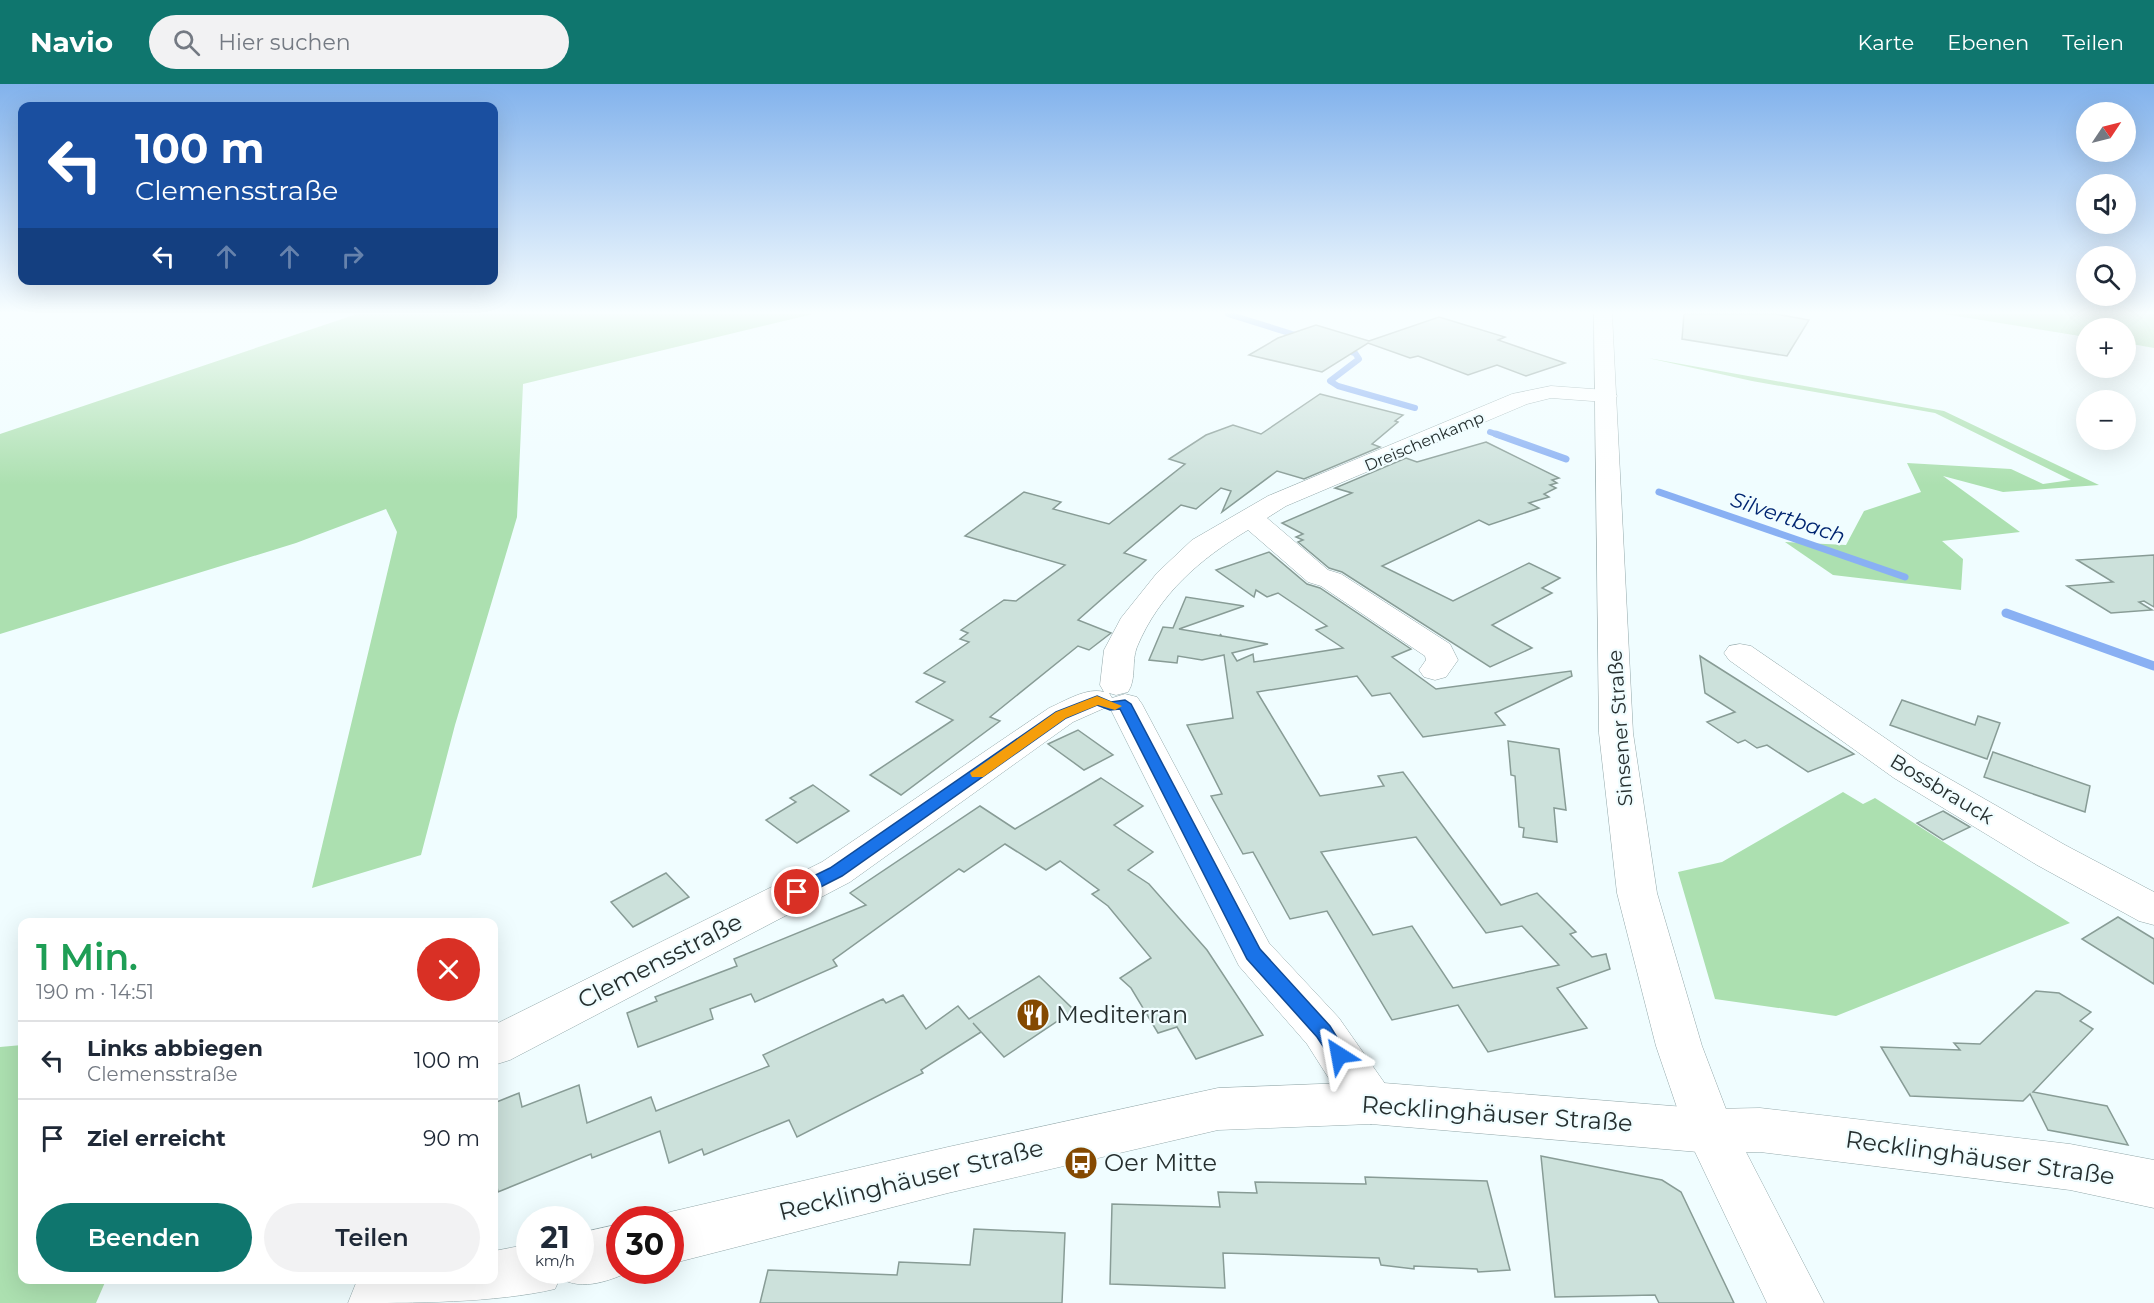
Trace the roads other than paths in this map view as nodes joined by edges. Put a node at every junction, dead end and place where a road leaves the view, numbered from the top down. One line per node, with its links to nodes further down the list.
1 (1605, 371): 2 (street, Sinsener Straße)
2 (1606, 396): 3 (street, Dreischenkamp); 10 (street, Sinsener Straße)
3 (1249, 517): 5 (street); 6 (street, Dreischenkamp)
4 (1740, 653): 7 (street, Bossbrauck)
5 (1435, 670)
6 (1113, 697): 8 (street, Clemensstraße); 9 (street)
7 (2154, 910)
8 (498, 1044)
9 (1371, 1103): 10 (street, Recklinghäuser Straße); 12 (street, Recklinghäuser Straße)
10 (1710, 1131): 11 (street, Recklinghäuser Straße); 17 (street, Sinsener Straße)
11 (2154, 1184)
12 (684, 1235)
13 (516, 1274): 14 (street)
14 (498, 1278)
15 (468, 1284): 16 (street)
16 (376, 1303)
17 (1797, 1303)

